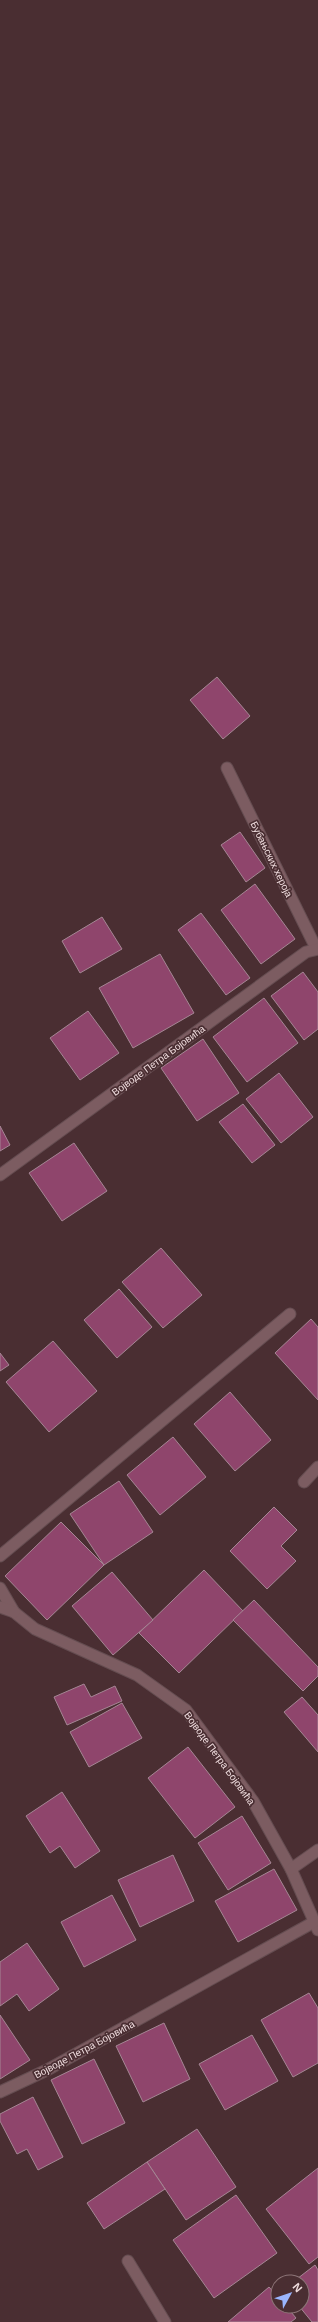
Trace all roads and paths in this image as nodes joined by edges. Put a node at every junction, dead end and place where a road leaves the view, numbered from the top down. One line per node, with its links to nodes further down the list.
1 (227, 768): 2 (street, Бубањских хероја)
2 (317, 948): 3 (street, Војводе Петра Бојовића)
3 (0, 1175)
4 (290, 1314): 7 (street)
5 (318, 1467): 6 (street)
6 (304, 1482)
7 (0, 1556)
8 (0, 1588): 10 (street, Војводе Петра Бојовића)
9 (0, 1607): 10 (street)
10 (14, 1612): 12 (street, Војводе Петра Бојовића)
11 (318, 1850): 12 (street)
12 (291, 1869): 13 (street, Војводе Петра Бојовића)
13 (316, 1926): 14 (street, Војводе Петра Бојовића)
14 (0, 2092)
15 (128, 2261): 16 (street)
16 (165, 2322)

